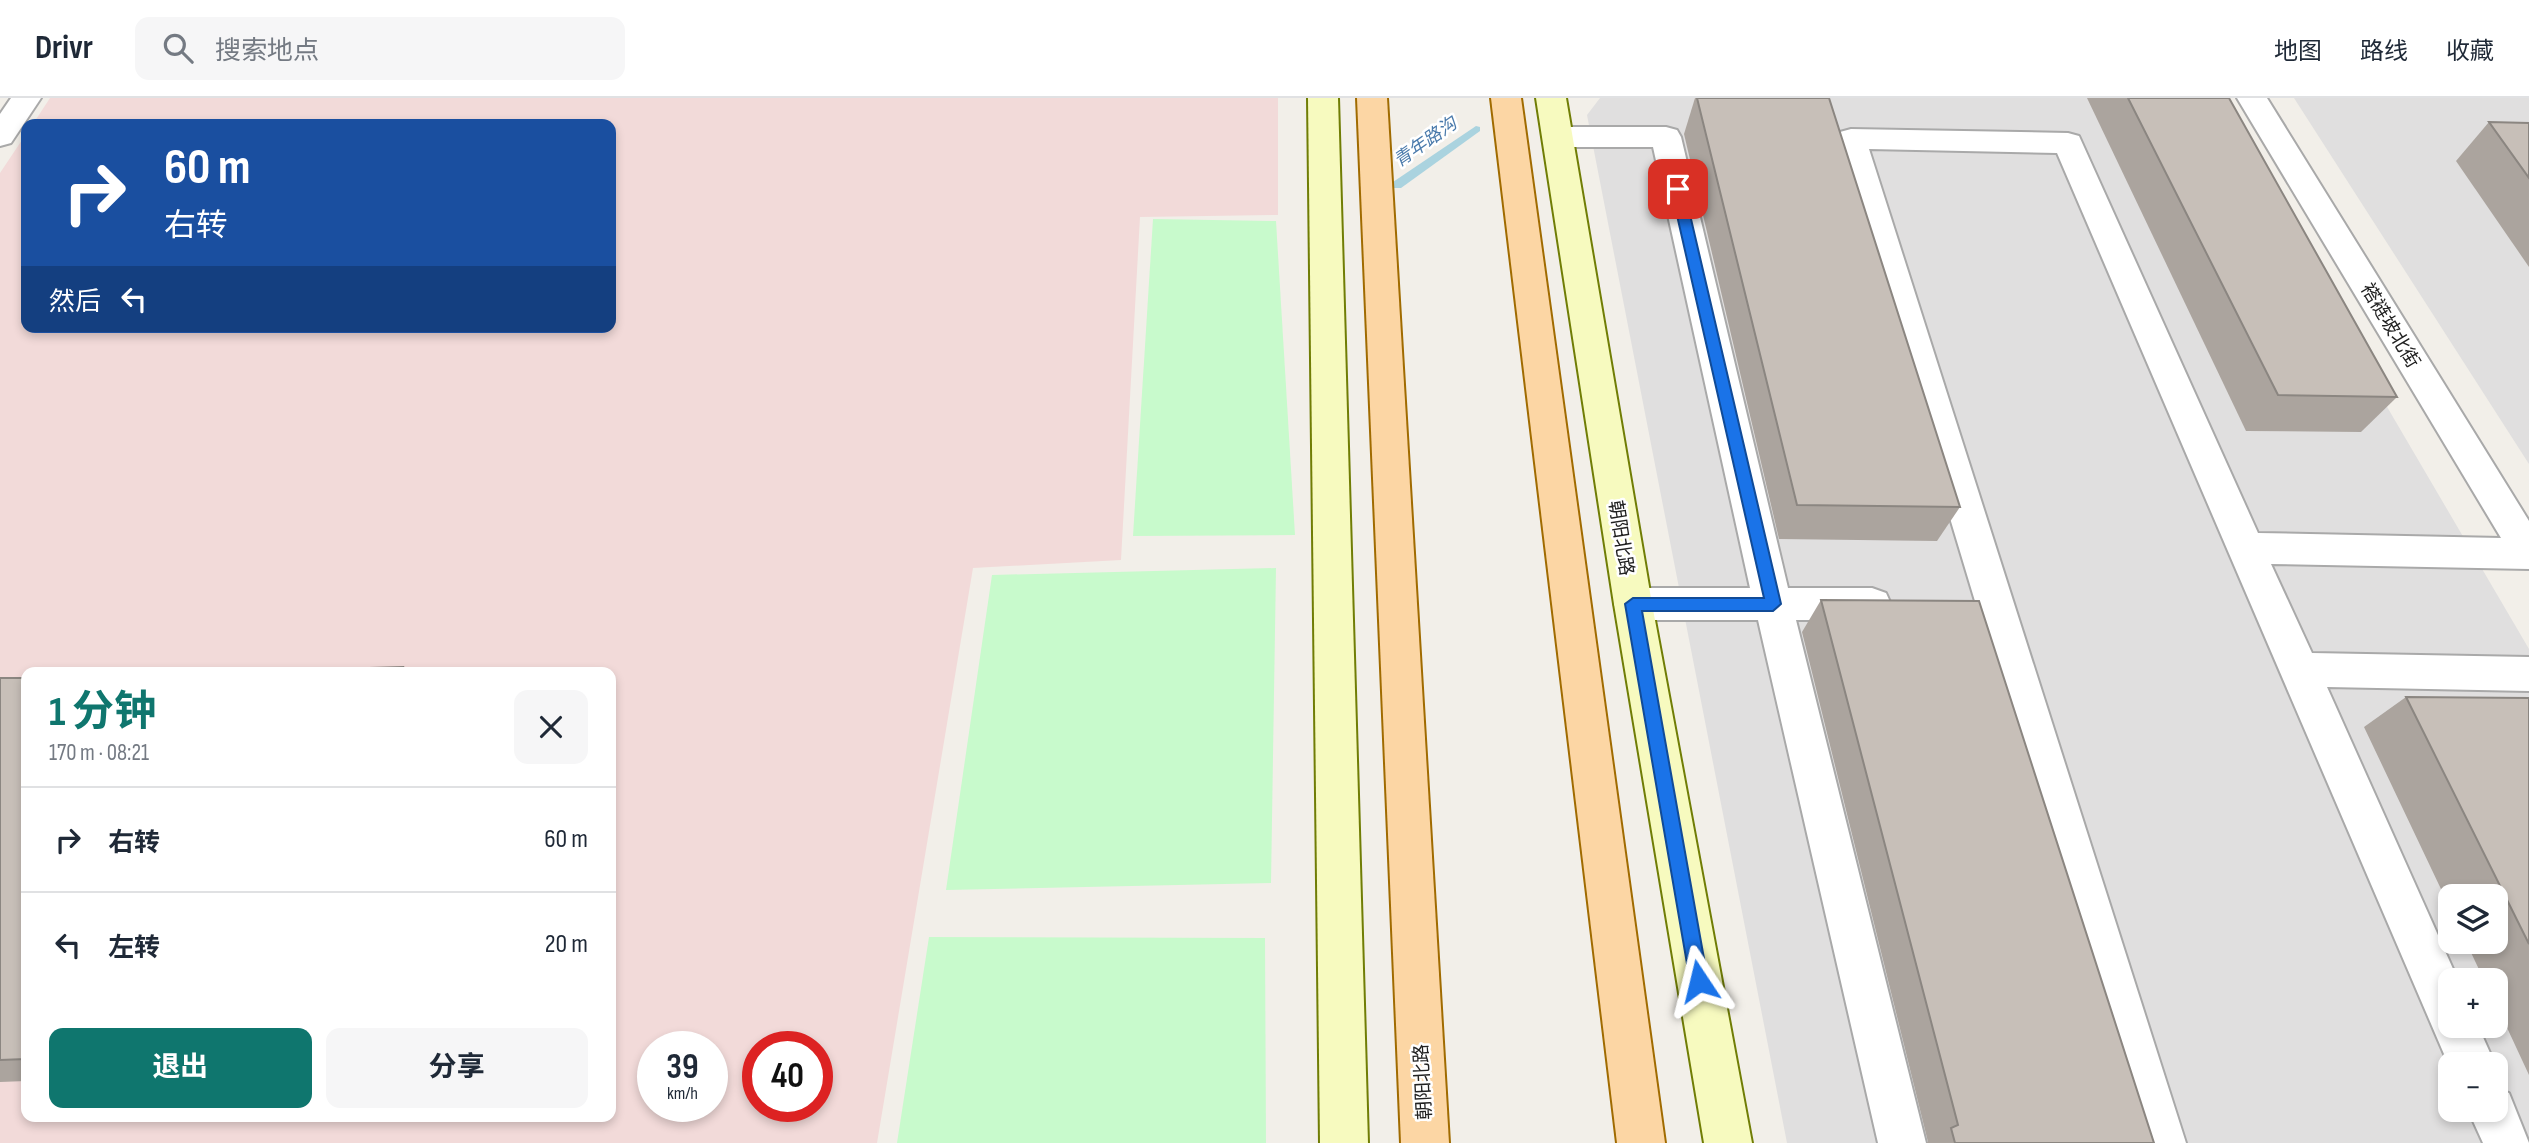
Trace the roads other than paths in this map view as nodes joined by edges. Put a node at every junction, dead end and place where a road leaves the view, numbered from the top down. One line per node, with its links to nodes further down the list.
1 (26, 98): 7 (street)
2 (1323, 98): 20 (street)
3 (1372, 98): 21 (main road, 朝阳北路)
4 (1506, 98): 22 (main road)
5 (1551, 98): 8 (street, 朝阳北路)
6 (2252, 98): 10 (street, 褡裢坡北街)
7 (0, 136)
8 (1558, 137): 11 (street, 朝阳北路); 12 (street)
9 (2245, 548): 10 (street); 15 (street); 16 (street)
10 (2529, 554)
11 (1633, 604): 12 (street); 23 (street, 朝阳北路)
12 (1773, 604): 13 (street); 24 (street)
13 (1912, 604)
14 (1953, 604): 15 (street)
15 (1995, 604): 25 (street)
16 (2299, 670): 17 (street); 18 (street)
17 (2529, 674)
18 (2438, 987)
19 (2497, 1122): 26 (street)
20 (1344, 1143)
21 (1425, 1143)
22 (1642, 1143)
23 (1728, 1143)
24 (1902, 1143)
25 (2162, 1143)
26 (2507, 1143)

